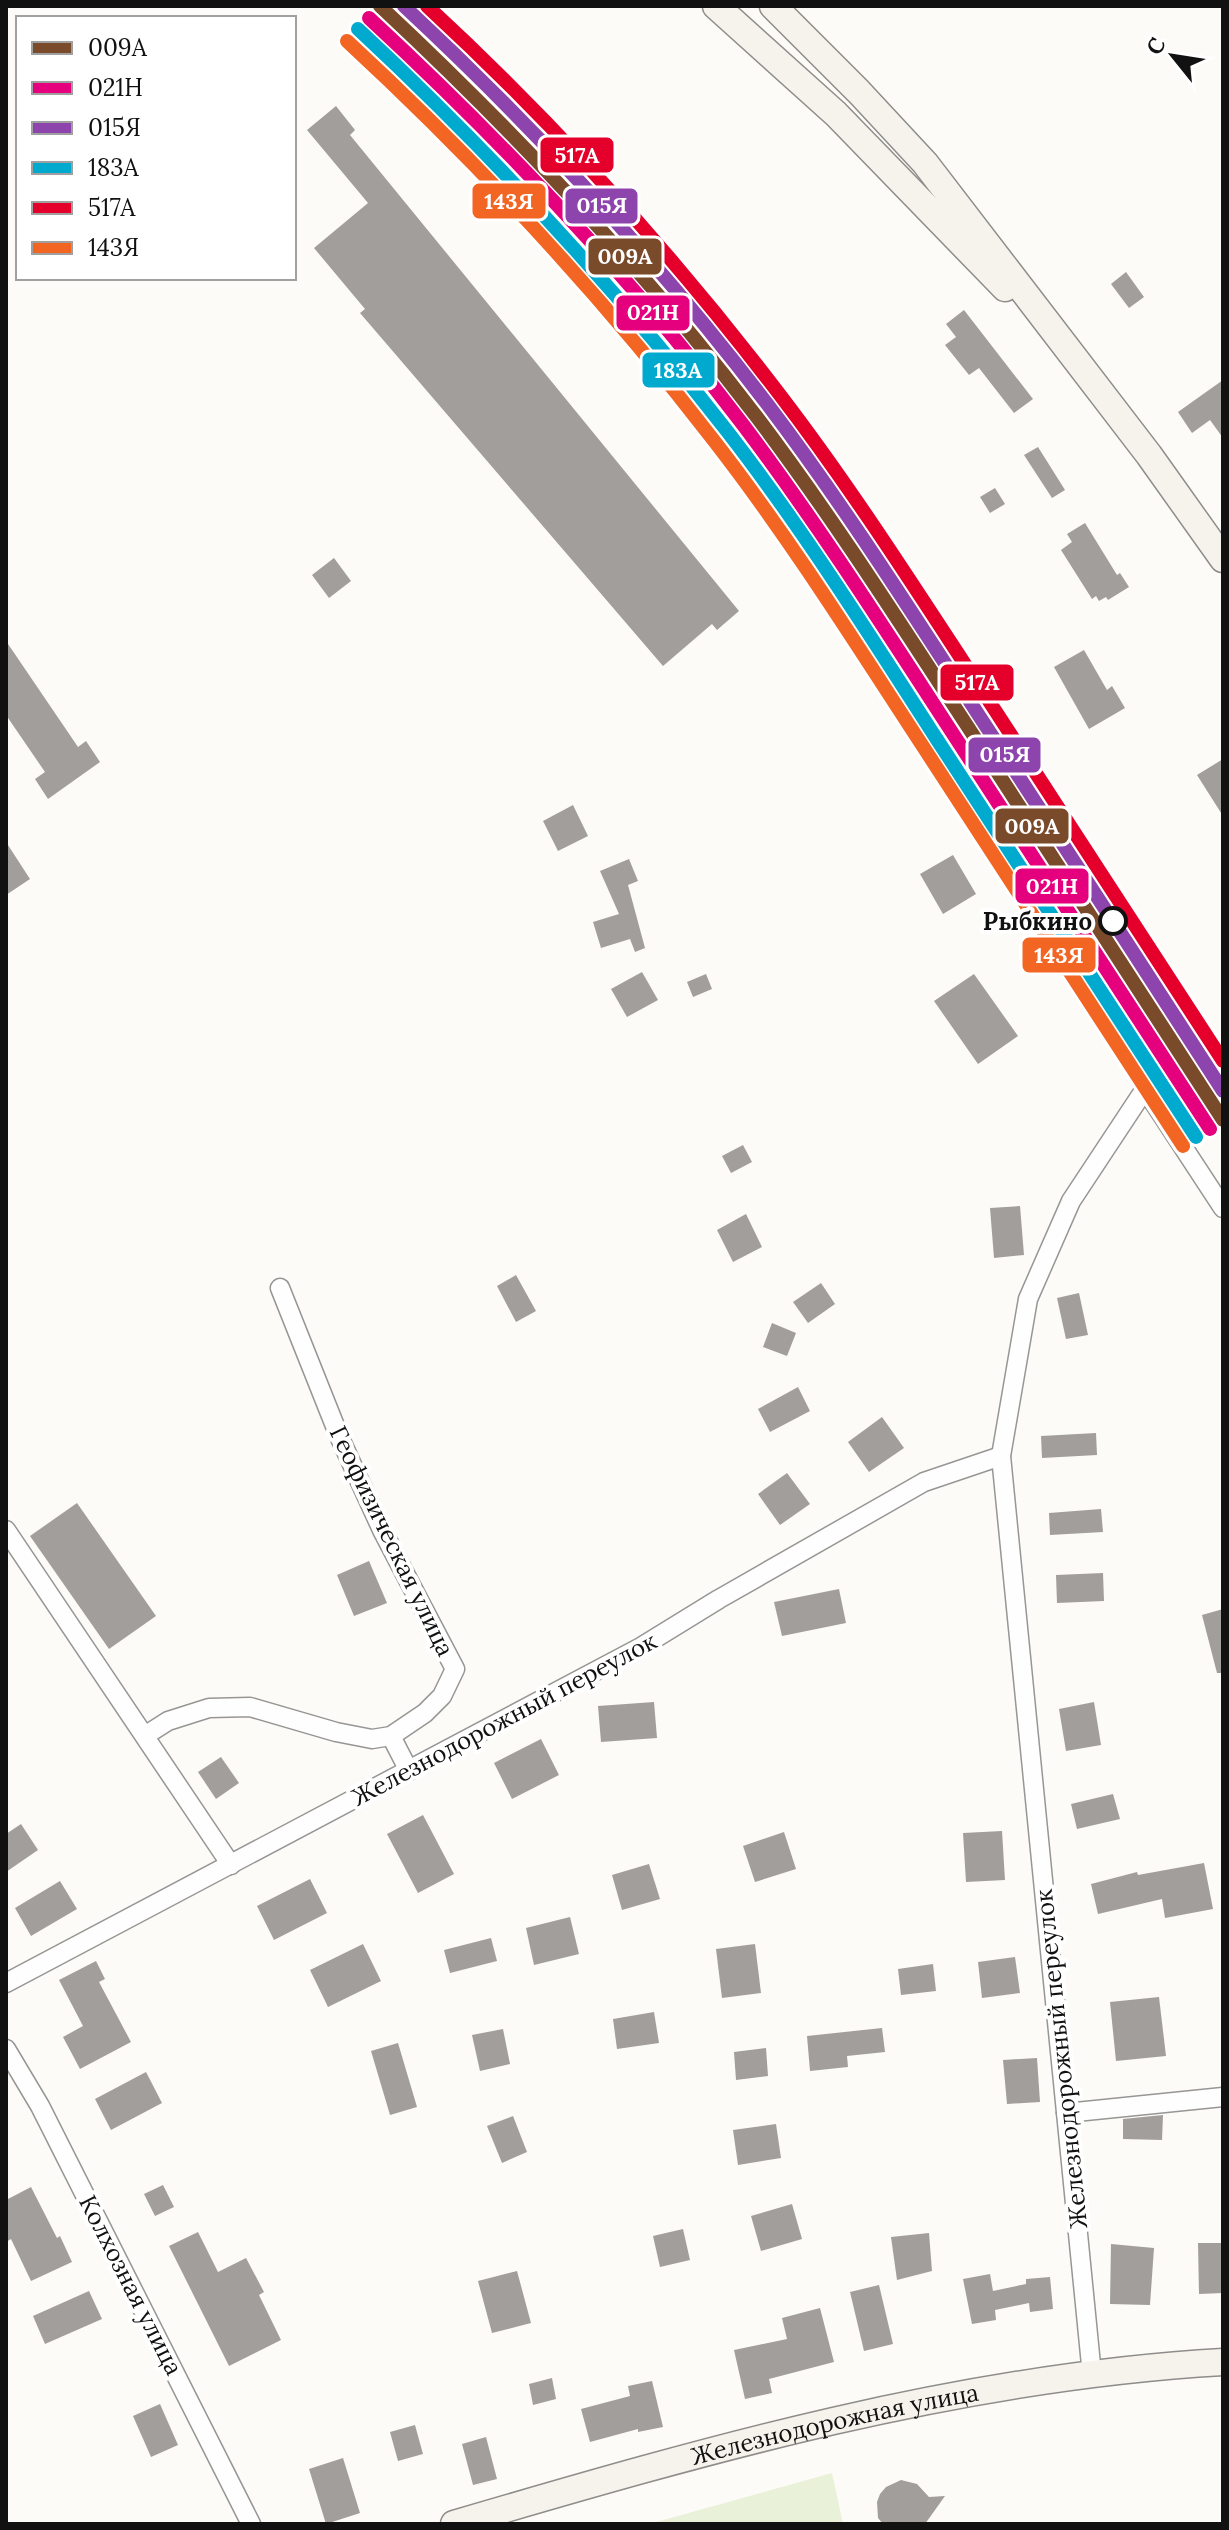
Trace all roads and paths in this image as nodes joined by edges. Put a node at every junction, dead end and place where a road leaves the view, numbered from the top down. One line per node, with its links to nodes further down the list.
1 (716, 6): 3 (main road)
2 (773, 6): 3 (main road)
3 (1087, 375): 4 (main road)
4 (1223, 559)
5 (1223, 1208): 7 (street, Железнодорожный переулок)
6 (280, 1288): 10 (street, Геофизическая улица)
7 (1001, 1456): 11 (street, Железнодорожный переулок); 16 (street, Железнодорожный переулок)
8 (6, 1530): 9 (street)
9 (146, 1735): 10 (street); 12 (street)
10 (391, 1736): 11 (street)
11 (409, 1771): 12 (street, Железнодорожный переулок)
12 (231, 1865): 13 (street, Железнодорожный переулок)
13 (6, 1983)
14 (6, 2049): 19 (street, Колхозная улица)
15 (1223, 2097): 16 (street)
16 (1066, 2113): 18 (street, Железнодорожный переулок)
17 (1223, 2362): 18 (main road, Железнодорожная улица)
18 (1092, 2375): 20 (main road, Железнодорожная улица)
19 (251, 2524)
20 (454, 2524)

